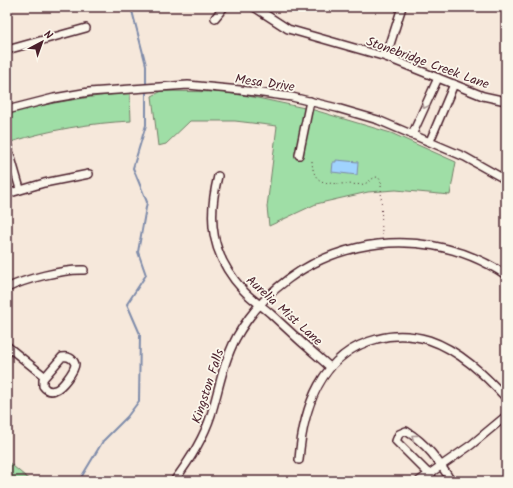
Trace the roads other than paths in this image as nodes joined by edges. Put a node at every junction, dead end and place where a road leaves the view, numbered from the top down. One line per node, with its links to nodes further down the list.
1 (224, 7): 4 (street)
2 (254, 7): 7 (street, Stonebridge Creek Lane)
3 (402, 7): 7 (street)
4 (215, 18)
5 (86, 28): 6 (street)
6 (7, 50)
7 (386, 57): 8 (street, Stonebridge Creek Lane)
8 (438, 78): 9 (street, Stonebridge Creek Lane); 13 (street, one-way to 13)
9 (454, 84): 11 (street, Stonebridge Creek Lane); 14 (street)
10 (310, 101): 12 (street, Mesa Drive); 13 (street, Mesa Drive); 16 (street)
11 (506, 101)
12 (7, 110)
13 (412, 134): 14 (street, Mesa Drive)
14 (430, 141): 19 (street, Mesa Drive)
15 (7, 144): 20 (street)
16 (300, 155)
17 (89, 174): 20 (street)
18 (218, 176): 25 (street, Aurelia Mist Lane)
19 (506, 180)
20 (20, 189): 21 (street)
21 (7, 194)
22 (84, 270): 24 (street)
23 (506, 275): 25 (street, Kingston Falls)
24 (7, 288)
25 (260, 305): 27 (street, Aurelia Mist Lane); 34 (street, Kingston Falls)
26 (7, 346): 28 (street)
27 (330, 367): 29 (street); 31 (street)
28 (44, 376): 28 (street)
29 (506, 398)
30 (506, 416): 32 (street)
31 (299, 460)
32 (441, 465): 33 (street); 33 (street, one-way to 33); 37 (street)
33 (429, 474): 35 (street); 36 (street)
34 (174, 481)
35 (419, 481)
36 (434, 481)
37 (451, 481)

